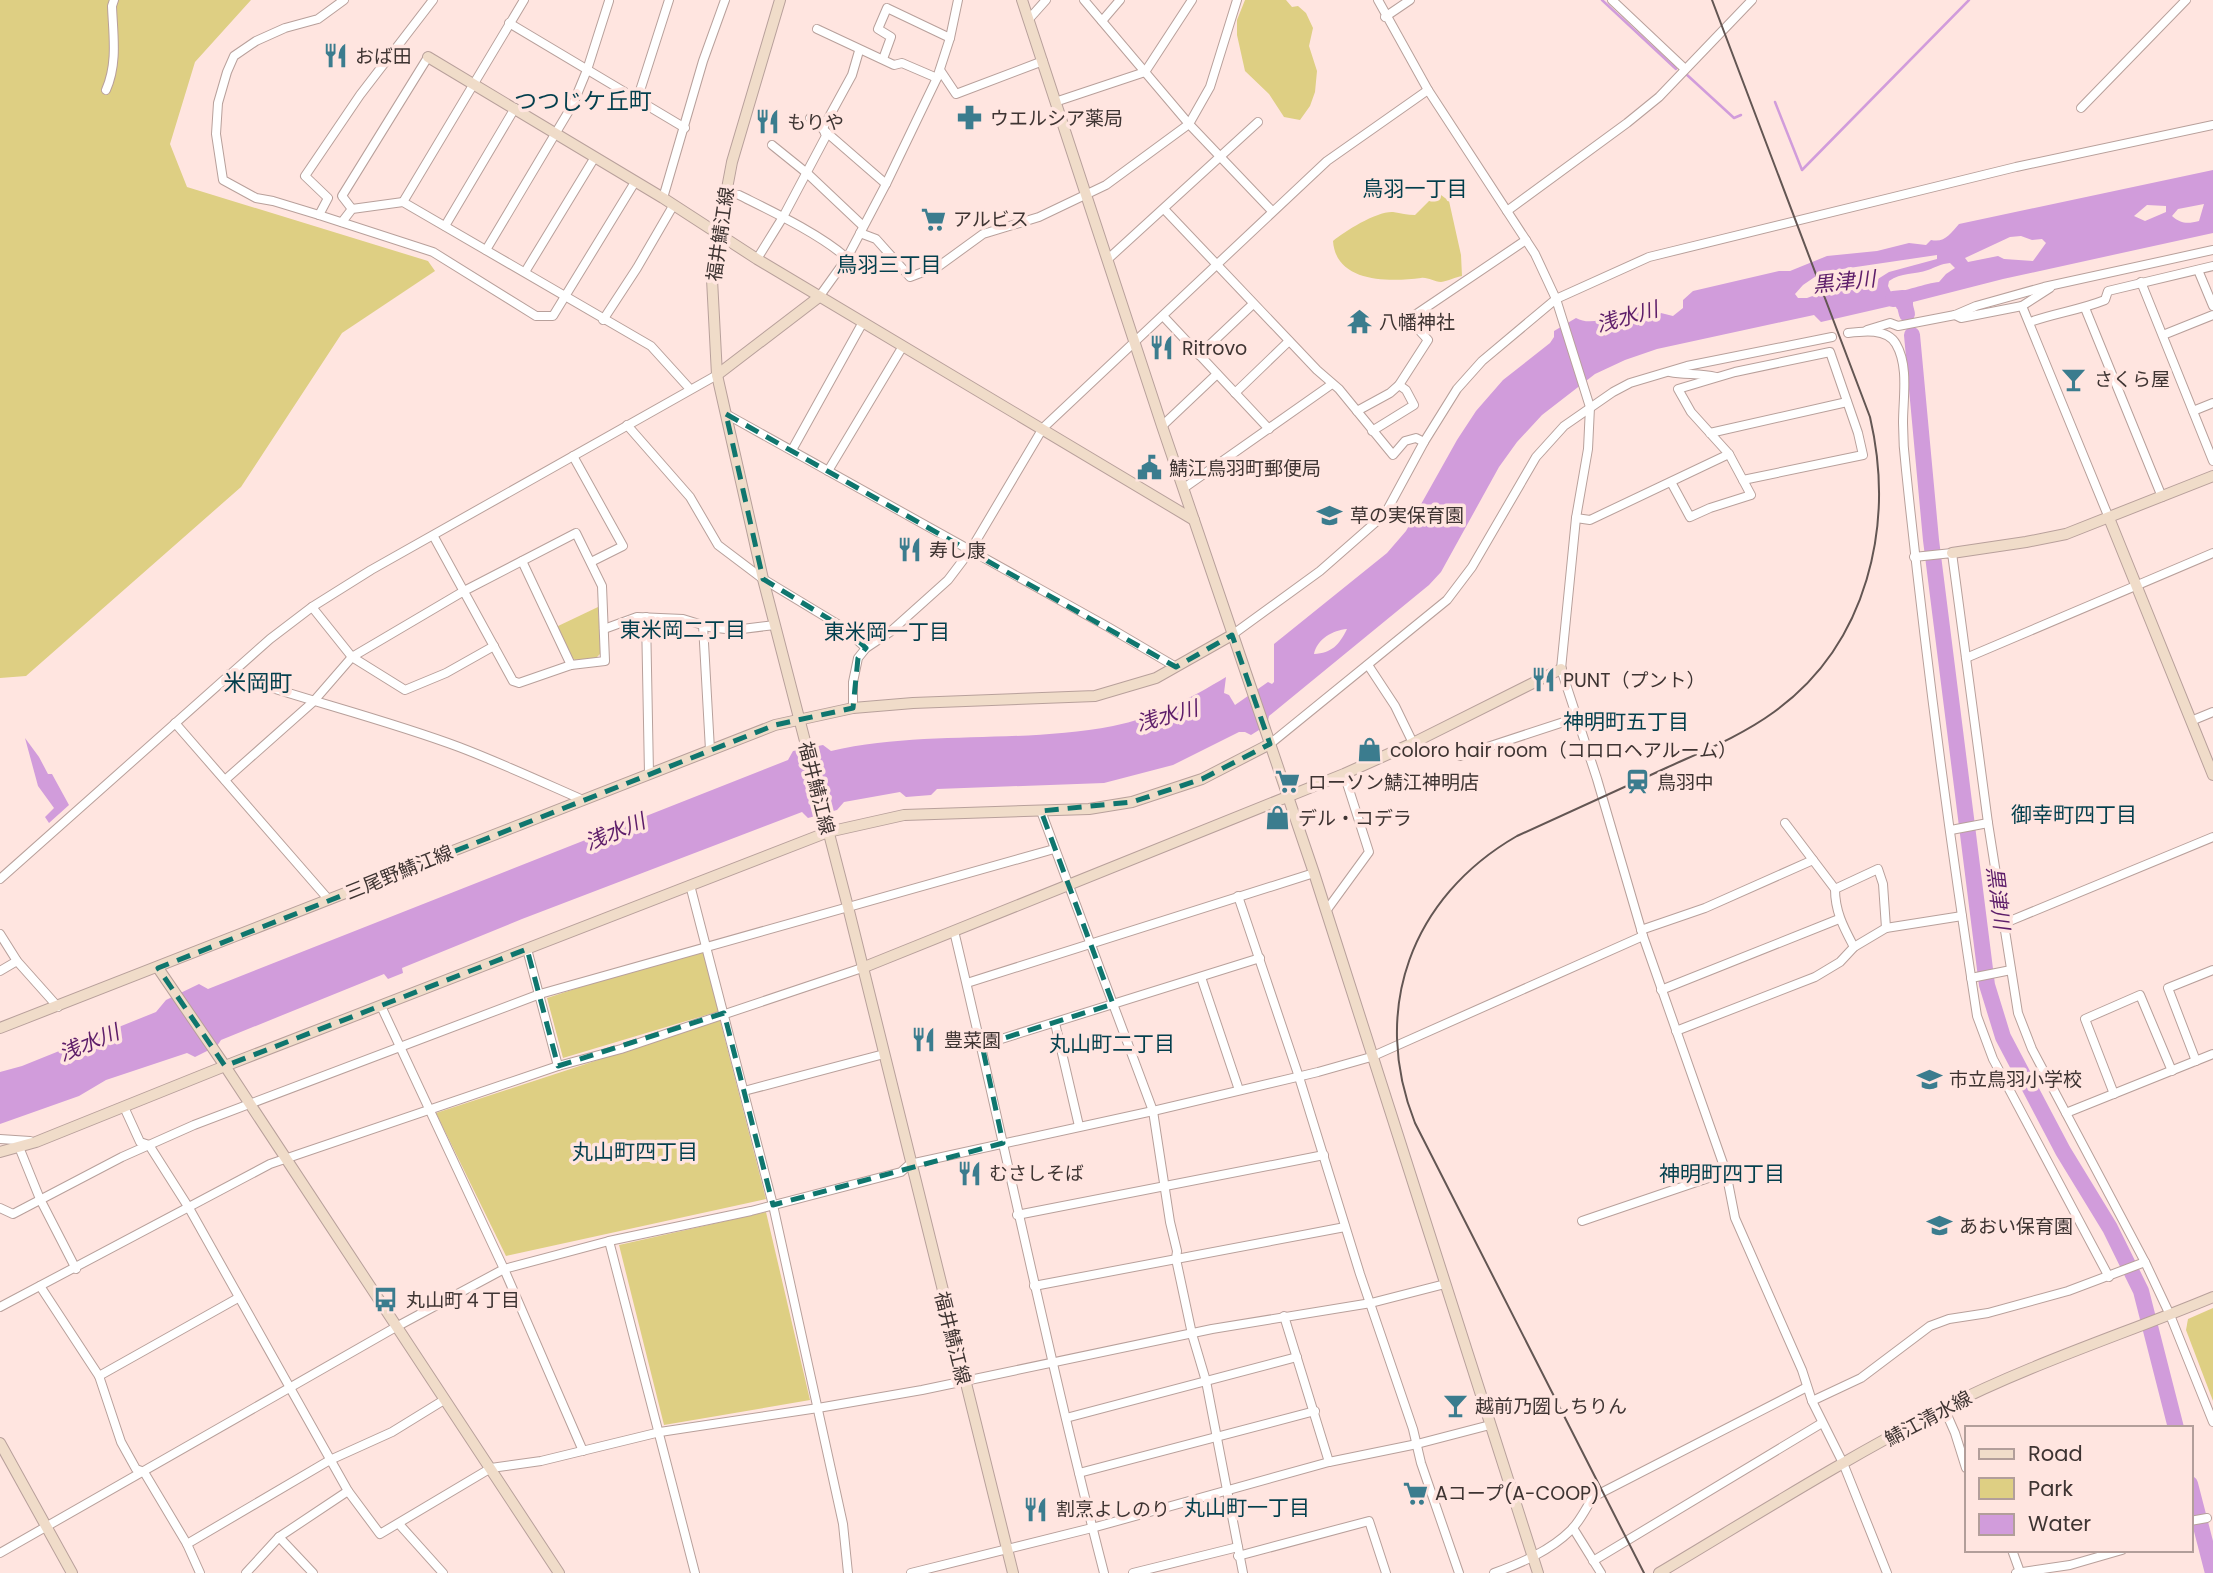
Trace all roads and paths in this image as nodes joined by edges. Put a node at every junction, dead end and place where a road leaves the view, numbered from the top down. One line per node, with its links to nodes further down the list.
1 (114, 0): 36 (street)
2 (344, 0): 64 (street)
3 (433, 0): 64 (street)
4 (524, 0): 24 (street)
5 (610, 0): 32 (street)
6 (669, 0): 38 (street)
7 (725, 0): 46 (street)
8 (780, 0): 69 (street, 福井鯖江線)
9 (958, 0): 26 (street)
10 (1022, 0): 22 (street)
11 (1046, 0): 22 (street)
12 (1084, 0): 23 (street)
13 (1120, 0): 23 (street)
14 (1192, 0): 33 (street)
15 (1378, 0): 21 (street)
16 (1410, 0): 21 (street)
17 (1612, 0): 31 (street)
18 (1752, 0): 31 (street)
19 (2186, 0): 41 (street)
20 (1235, 2): 44 (street)
21 (1385, 17): 37 (street)
22 (1029, 19): 30 (street)
23 (1102, 21): 33 (street)
24 (509, 23): 32 (street); 35 (street)
25 (817, 29): 27 (street)
26 (950, 38): 29 (street); 34 (street)
27 (859, 51): 29 (street); 47 (street)
28 (428, 57): 35 (street); 60 (street)
29 (883, 59): 34 (street)
30 (1043, 61): 34 (street); 39 (street)
31 (1685, 69): 63 (street)
32 (587, 70): 38 (street); 48 (street)
33 (1145, 72): 39 (street); 44 (street)
34 (938, 74): 54 (street)
35 (473, 83): 40 (street); 58 (street)
36 (106, 90)
37 (1428, 90): 62 (street); 63 (street)
38 (638, 100): 46 (street)
39 (1055, 102): 56 (street)
40 (514, 108): 48 (street); 67 (street)
41 (2081, 108)
42 (810, 118): 47 (street)
43 (1258, 122): 51 (street)
44 (1189, 124): 51 (street); 56 (street)
45 (2213, 125): 84 (street)
46 (685, 128): 57 (street)
47 (823, 128): 52 (street); 54 (street)
48 (555, 134): 50 (street); 71 (street)
49 (772, 145): 52 (street)
50 (595, 157): 53 (street); 79 (street)
51 (1221, 158): 61 (street); 62 (street)
52 (808, 174): 65 (street); 68 (street)
53 (635, 181): 57 (street); 82 (street)
54 (886, 184): 68 (street)
55 (739, 195): 65 (street)
56 (1086, 195): 68 (street); 75 (street)
57 (663, 198): 59 (street)
58 (403, 202): 60 (street); 67 (street)
59 (673, 206): 69 (street); 92 (street)
60 (352, 209): 66 (street)
61 (1164, 209): 75 (street); 76 (street)
62 (1272, 211): 76 (street)
63 (1507, 211): 70 (street)
64 (319, 215): 66 (street)
65 (783, 217): 73 (street); 74 (street)
66 (342, 222): 82 (street)
67 (445, 226): 71 (street)
68 (862, 230): 73 (street)
69 (718, 236): 74 (street); 105 (street, 福井鯖江線)
70 (1526, 240): 84 (street); 108 (street)
71 (486, 250): 79 (street)
72 (2213, 250): 81 (street)
73 (847, 258): 83 (street)
74 (757, 259): 83 (street)
75 (1108, 259): 100 (street)
76 (1216, 265): 85 (street); 91 (street)
77 (2213, 267): 78 (street)
78 (2198, 270): 80 (street); 87 (street)
79 (526, 272): 82 (street)
80 (2141, 282): 88 (street); 97 (street)
81 (2054, 285): 86 (street); 89 (street)
82 (565, 296): 92 (street)
83 (819, 297): 93 (street); 105 (street)
84 (1556, 299): 113 (street); 123 (street)
85 (1254, 303): 99 (street); 102 (street)
86 (2022, 306): 89 (street); 94 (street)
87 (2213, 306)
88 (2085, 308): 94 (street); 133 (street)
89 (1955, 315): 95 (street)
90 (2213, 315): 97 (street)
91 (1163, 316): 100 (street); 102 (street)
92 (603, 320): 109 (street)
93 (863, 322): 101 (street); 124 (street)
94 (2030, 322): 135 (street)
95 (1865, 330): 96 (street); 141 (street)
96 (1848, 333)
97 (2163, 335): 115 (street)
98 (1832, 337): 103 (street)
99 (1289, 341): 107 (street); 110 (street)
100 (1135, 342): 118 (street); 119 (street)
101 (903, 345): 119 (street); 128 (street)
102 (1199, 355): 104 (street)
103 (1667, 371): 106 (street); 113 (street)
104 (1217, 374): 110 (street); 118 (street)
105 (718, 375): 109 (street); 116 (street, 福井鯖江線)
106 (1716, 377): 111 (street); 122 (street)
107 (1332, 384): 114 (street); 120 (street)
108 (1399, 385): 114 (street); 121 (street)
109 (690, 389): 117 (street)
110 (1235, 393): 120 (street)
111 (1847, 402): 122 (street); 130 (street)
112 (2213, 403): 115 (street)
113 (1590, 407): 134 (street); 158 (street)
114 (1357, 411): 121 (street)
115 (2193, 411): 127 (street)
116 (726, 414): 124 (street); 144 (street, 福井鯖江線)
117 (627, 425): 126 (street); 144 (street)
118 (1162, 426): 132 (street)
119 (1043, 428): 136 (street); 138 (street)
120 (1269, 429): 132 (street)
121 (1372, 431): 123 (street)
122 (1710, 433): 125 (street)
123 (1424, 442): 152 (street)
124 (792, 450): 128 (street)
125 (1729, 454): 130 (street); 131 (street)
126 (573, 456): 137 (street); 143 (street)
127 (2213, 460)
128 (828, 471): 138 (street)
129 (2213, 476): 133 (street)
130 (1743, 480): 131 (street)
131 (1671, 482): 134 (street)
132 (1184, 488): 136 (street)
133 (2162, 497): 135 (street)
134 (1576, 518): 160 (street)
135 (2109, 518): 139 (street); 145 (street)
136 (1194, 520): 152 (street)
137 (434, 537): 146 (street); 147 (street)
138 (971, 551): 154 (street); 159 (street)
139 (1951, 553): 141 (street); 156 (street)
140 (2213, 553): 145 (street)
141 (1914, 557): 182 (street)
142 (522, 561): 143 (street); 146 (street); 157 (street)
143 (590, 562): 151 (street)
144 (763, 579): 150 (street, 福井鯖江線); 154 (street)
145 (2136, 585): 156 (street); 167 (street)
146 (464, 592): 153 (street); 155 (street)
147 (312, 607): 155 (street); 161 (street)
148 (646, 617): 149 (street); 151 (street); 174 (street)
149 (703, 625): 150 (street); 171 (street)
150 (775, 625): 166 (street, 福井鯖江線)
151 (604, 629): 157 (street)
152 (1233, 639): 159 (street, 三尾野鯖江線); 170 (street)
153 (494, 646): 155 (street); 157 (street)
154 (866, 648): 163 (street)
155 (352, 657): 162 (street)
156 (1966, 658): 181 (street)
157 (571, 665)
158 (1368, 665): 169 (street); 170 (street)
159 (1176, 667): 163 (street, 三尾野鯖江線)
160 (1561, 669): 165 (street); 169 (street)
161 (229, 674): 162 (street); 168 (street)
162 (313, 702): 176 (street); 178 (street)
163 (853, 708): 166 (street, 三尾野鯖江線)
164 (2213, 712): 167 (street)
165 (1576, 718): 172 (street); 201 (street)
166 (799, 719): 171 (street, 三尾野鯖江線); 183 (street, 福井鯖江線)
167 (2191, 721): 173 (street)
168 (175, 723): 176 (street); 188 (street)
169 (1413, 743): 175 (street)
170 (1270, 744): 177 (street); 179 (street)
171 (710, 750): 174 (street, 三尾野鯖江線)
172 (1460, 756)
173 (2212, 768)
174 (649, 774): 178 (street, 三尾野鯖江線)
175 (1344, 774): 177 (street); 195 (street)
176 (225, 780): 193 (street)
177 (1288, 796): 187 (street); 190 (street)
178 (583, 800): 193 (street, 三尾野鯖江線)
179 (1041, 811): 183 (street); 185 (street)
180 (1786, 823): 186 (street)
181 (1988, 823): 182 (street); 198 (street)
182 (1951, 830): 196 (street)
183 (828, 832): 189 (street); 194 (street, 福井鯖江線)
184 (2213, 837): 198 (street)
185 (1054, 849): 190 (street); 194 (street)
186 (1813, 860): 191 (street); 201 (street)
187 (1314, 873): 192 (street); 195 (street)
188 (0, 878)
189 (690, 885): 204 (street); 206 (street)
190 (1068, 885): 200 (street); 203 (street)
191 (1835, 890): 197 (street); 199 (street)
192 (1238, 896): 203 (street); 207 (street)
193 (329, 900): 209 (street, 三尾野鯖江線)
194 (848, 907): 204 (street); 210 (street, 福井鯖江線)
195 (1326, 911): 230 (street)
196 (1962, 916): 199 (street); 215 (street)
197 (1839, 919): 205 (street); 217 (street)
198 (2005, 923): 211 (street)
199 (1886, 928): 205 (street)
200 (954, 931): 210 (street); 216 (street)
201 (1642, 933): 217 (street); 230 (street)
202 (0, 934): 208 (street)
203 (1091, 943): 216 (street); 219 (street)
204 (706, 946): 218 (street); 222 (street)
205 (1854, 947): 225 (street)
206 (527, 949): 218 (street); 220 (street)
207 (1260, 958): 214 (street); 235 (street)
208 (17, 961): 213 (street); 221 (street)
209 (158, 968): 221 (street, 三尾野鯖江線); 232 (street)
210 (862, 968): 222 (street); 228 (street, 福井鯖江線)
211 (2011, 970): 215 (street); 243 (street)
212 (2213, 970): 231 (street)
213 (0, 971)
214 (1201, 977): 219 (street); 236 (street)
215 (1971, 978): 268 (street)
216 (967, 983): 226 (street)
217 (1661, 990): 225 (street)
218 (540, 994): 227 (street); 233 (street)
219 (1113, 1004): 223 (street); 242 (street)
220 (381, 1006): 227 (street); 232 (street)
221 (58, 1007): 224 (street, 三尾野鯖江線)
222 (724, 1013): 233 (street); 237 (street)
223 (1055, 1023): 226 (street); 244 (street)
224 (0, 1028)
225 (1676, 1031): 254 (street)
226 (982, 1045): 247 (street)
227 (399, 1048): 239 (street); 241 (street)
228 (884, 1054): 237 (street); 253 (street, 福井鯖江線)
229 (2213, 1054): 231 (street)
230 (1371, 1057): 235 (street); 269 (street)
231 (2196, 1061): 234 (street)
232 (225, 1066): 239 (street); 240 (street)
233 (558, 1066): 241 (street)
234 (2172, 1071): 238 (street); 238 (street)
235 (1299, 1077): 236 (street); 251 (street)
236 (1239, 1090): 242 (street)
237 (744, 1091): 257 (street)
238 (2114, 1094): 243 (street)
239 (249, 1103): 248 (street); 252 (street)
240 (124, 1107): 246 (street); 248 (street)
241 (430, 1111): 252 (street); 267 (street)
242 (1153, 1111): 244 (street); 255 (street)
243 (2066, 1113): 265 (street)
244 (1079, 1126): 247 (street)
245 (0, 1139): 246 (street)
246 (36, 1142): 249 (street)
247 (1003, 1143): 253 (street); 260 (street)
248 (149, 1145): 256 (street); 259 (street)
249 (19, 1147): 250 (street); 256 (street)
250 (0, 1152)
251 (1324, 1155): 255 (street); 262 (street)
252 (286, 1158): 259 (street); 278 (street)
253 (910, 1164): 257 (street); 283 (street, 福井鯖江線)
254 (1726, 1172): 261 (street); 285 (street)
255 (1165, 1186): 260 (street); 264 (street)
256 (40, 1199): 258 (street); 266 (street)
257 (773, 1205): 263 (street); 290 (street)
258 (0, 1208)
259 (188, 1208): 266 (street); 273 (street)
260 (1017, 1215): 271 (street)
261 (1582, 1222)
262 (1345, 1227): 264 (street); 274 (street)
263 (609, 1241): 267 (street); 296 (street)
264 (1176, 1259): 271 (street); 279 (street)
265 (2145, 1262): 268 (street); 276 (street)
266 (76, 1269): 270 (street)
267 (504, 1269): 278 (street); 300 (street)
268 (2109, 1277): 288 (street)
269 (1445, 1284): 274 (street); 295 (street)
270 (40, 1286): 275 (street); 282 (street)
271 (1034, 1286): 281 (street)
272 (2213, 1297): 276 (street, 鯖江清水線)
273 (238, 1298): 282 (street); 286 (street)
274 (1371, 1303): 277 (street); 299 (street)
275 (0, 1307)
276 (2170, 1315): 289 (street, 鯖江清水線); 293 (street)
277 (1284, 1316): 279 (street); 280 (street)
278 (396, 1327): 286 (street); 287 (street)
279 (1192, 1334): 281 (street); 284 (street)
280 (1297, 1357): 284 (street); 291 (street)
281 (1052, 1362): 283 (street); 292 (street)
282 (99, 1376): 306 (street)
283 (964, 1380): 290 (street); 318 (street, 福井鯖江線)
284 (1206, 1381): 292 (street); 297 (street)
285 (1807, 1387): 288 (street); 315 (street)
286 (290, 1389): 301 (street); 306 (street)
287 (444, 1400): 301 (street); 305 (street)
288 (1811, 1401): 294 (street)
289 (1944, 1408): 303 (street, 鯖江清水線); 304 (street)
290 (818, 1409): 296 (street); 334 (street)
291 (1315, 1411): 297 (street); 302 (street)
292 (1066, 1418): 307 (street)
293 (2213, 1422)
294 (1822, 1423): 303 (street); 324 (street)
295 (1490, 1425): 299 (street); 323 (street)
296 (660, 1432): 300 (street); 333 (street)
297 (1218, 1438): 307 (street); 308 (street)
298 (0, 1443): 313 (street)
299 (1417, 1444): 302 (street); 341 (street)
300 (583, 1451): 305 (street)
301 (330, 1460): 309 (street); 317 (street)
302 (1329, 1462): 308 (street)
303 (1843, 1463): 345 (street, 鯖江清水線); 346 (street)
304 (1965, 1465)
305 (491, 1468): 312 (street); 332 (street)
306 (144, 1472): 313 (street); 317 (street)
307 (1079, 1473): 314 (street)
308 (1226, 1489): 314 (street); 320 (street)
309 (348, 1491): 312 (street); 316 (street)
310 (2207, 1518): 311 (street)
311 (2192, 1521)
312 (400, 1524): 331 (street)
313 (47, 1527): 319 (street); 327 (street)
314 (1092, 1528): 318 (street); 337 (street)
315 (1573, 1528): 323 (street); 324 (street)
316 (279, 1537): 329 (street); 330 (street)
317 (187, 1544): 328 (street)
318 (1007, 1550): 335 (street); 336 (street, 福井鯖江線)
319 (0, 1552)
320 (1238, 1552): 338 (street); 339 (street); 340 (street)
321 (2013, 1552): 347 (street)
322 (2117, 1552): 325 (street)
323 (1532, 1557): 342 (street); 343 (street)
324 (1593, 1561): 344 (street)
325 (2073, 1569): 326 (street)
326 (2046, 1572): 347 (street)
327 (72, 1573)
328 (200, 1573)
329 (246, 1573)
330 (313, 1573)
331 (443, 1573)
332 (559, 1573)
333 (695, 1573)
334 (848, 1573)
335 (911, 1573)
336 (1013, 1573)
337 (1104, 1573)
338 (1133, 1573)
339 (1243, 1573)
340 (1386, 1573)
341 (1459, 1573)
342 (1494, 1573)
343 (1538, 1573)
344 (1601, 1573)
345 (1660, 1573)
346 (1887, 1573)
347 (2018, 1573)

